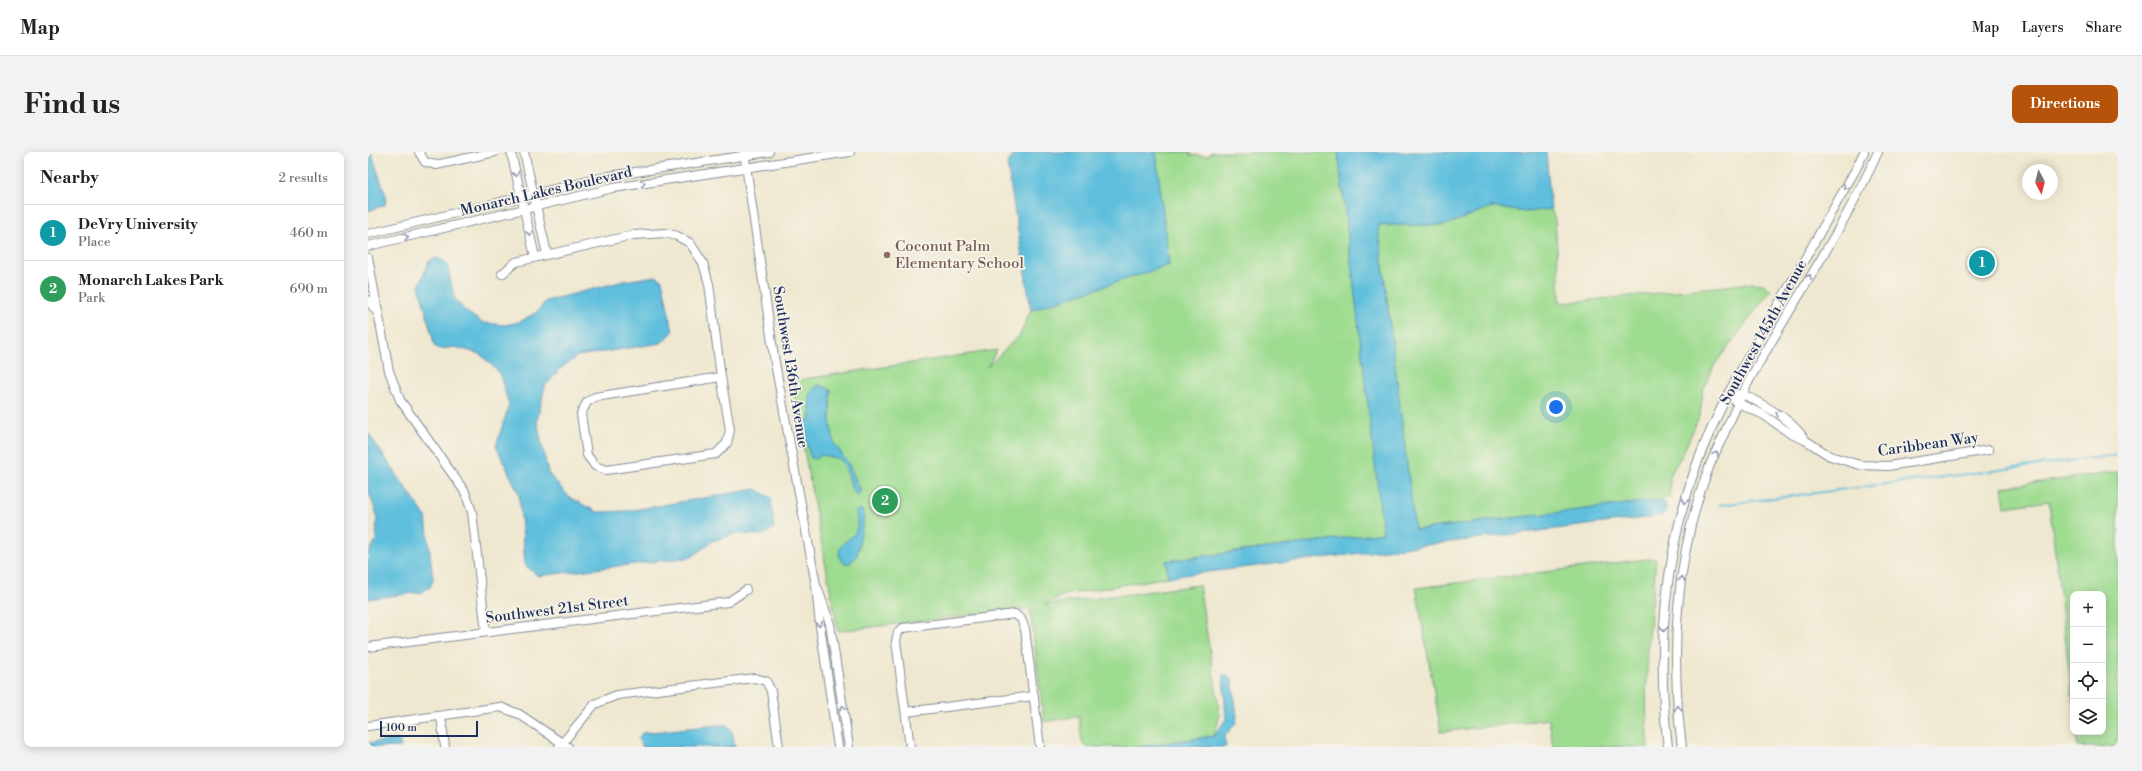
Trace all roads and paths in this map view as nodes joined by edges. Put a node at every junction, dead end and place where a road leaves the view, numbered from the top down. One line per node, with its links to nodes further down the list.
1 (419, 152): 2 (street)
2 (494, 152)
3 (511, 152): 12 (street, one-way to 12)
4 (524, 152): 11 (street)
5 (769, 152): 9 (street, Monarch Lakes Boulevard)
6 (850, 152): 10 (street, Monarch Lakes Boulevard)
7 (1864, 152): 25 (street, Southwest 145th Avenue, one-way to 25)
8 (1878, 152): 24 (street, Southwest 145th Avenue, one-way to 8)
9 (744, 154): 10 (street, Southwest 136th Avenue); 11 (street, Monarch Lakes Boulevard)
10 (747, 167): 13 (street, Monarch Lakes Boulevard, one-way to 10); 29 (street, Southwest 136th Avenue)
11 (534, 194): 12 (street, Monarch Lakes Boulevard); 13 (street)
12 (521, 197): 14 (street); 15 (street, Monarch Lakes Boulevard)
13 (536, 206): 14 (street, Monarch Lakes Boulevard); 17 (street)
14 (524, 209): 16 (street, Monarch Lakes Boulevard, one-way to 14); 18 (street, one-way to 18)
15 (368, 234)
16 (368, 246)
17 (547, 254): 18 (street); 23 (street)
18 (535, 257): 20 (street)
19 (368, 258): 22 (street)
20 (502, 274)
21 (368, 300): 22 (street)
22 (379, 314): 31 (street)
23 (721, 377): 23 (street)
24 (1743, 394): 25 (street); 26 (street, Southwest 145th Avenue); 27 (street, Caribbean Way, one-way to 24)
25 (1728, 395): 26 (street, Caribbean Way); 44 (street, Southwest 145th Avenue, one-way to 44)
26 (1738, 403): 27 (street, Caribbean Way); 45 (street, Southwest 145th Avenue, one-way to 26)
27 (1805, 440): 28 (street, Caribbean Way)
28 (1989, 450)
29 (816, 585): 40 (street, Southwest 136th Avenue, one-way to 40); 41 (street, Southwest 136th Avenue, one-way to 29)
30 (746, 590): 31 (street, Southwest 21st Street)
31 (486, 632): 32 (street, Southwest 21st Street)
32 (368, 646)
33 (1034, 696): 34 (street); 34 (street); 43 (street)
34 (906, 712): 42 (street)
35 (441, 717): 36 (street); 37 (street); 38 (street)
36 (368, 726)
37 (563, 746): 39 (street)
38 (445, 747)
39 (779, 747)
40 (838, 747)
41 (849, 747)
42 (910, 747)
43 (1040, 747)
44 (1668, 747)
45 (1682, 747)

